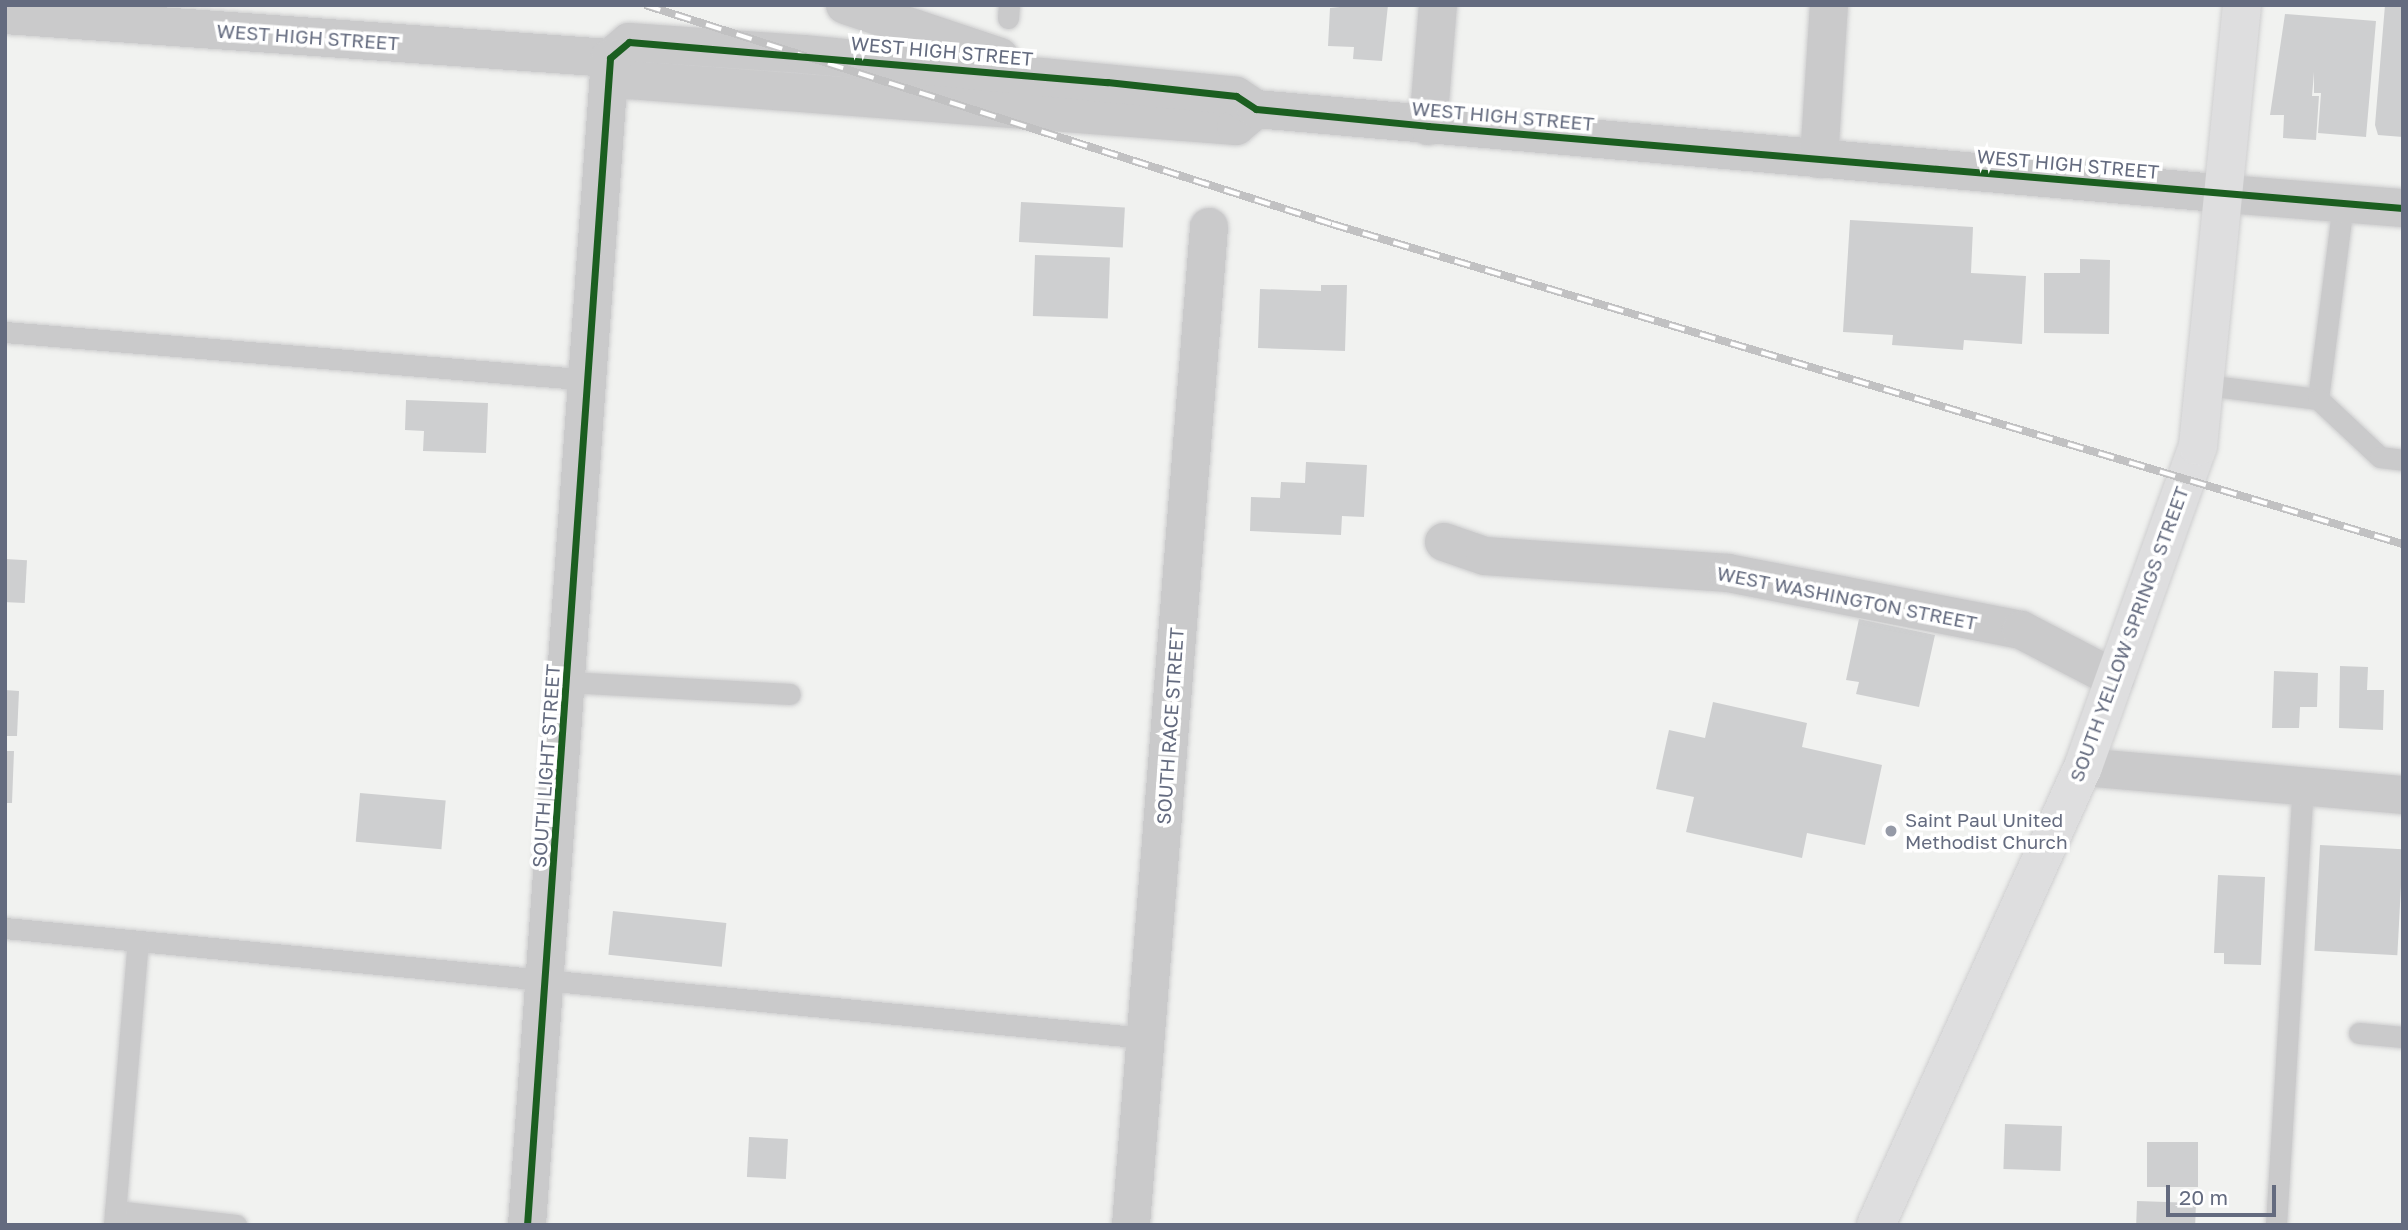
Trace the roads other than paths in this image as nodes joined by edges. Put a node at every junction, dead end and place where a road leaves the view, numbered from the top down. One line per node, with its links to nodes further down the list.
1 (845, 5): 7 (street)
2 (1438, 5): 9 (street)
3 (1829, 5): 10 (street)
4 (2242, 5): 11 (main road, SOUTH YELLOW SPRINGS STREET)
5 (5, 15): 6 (street, WEST HIGH STREET)
6 (610, 58): 7 (street, WEST HIGH STREET); 8 (street); 16 (street, SOUTH LIGHT STREET)
7 (1107, 82): 8 (street, WEST HIGH STREET)
8 (1256, 109): 9 (street, WEST HIGH STREET)
9 (1427, 126): 10 (street, WEST HIGH STREET)
10 (1819, 159): 11 (street, WEST HIGH STREET)
11 (2228, 194): 12 (street, WEST HIGH STREET); 17 (main road, SOUTH YELLOW SPRINGS STREET)
12 (2343, 204): 13 (street, WEST HIGH STREET); 18 (lane)
13 (2403, 208)
14 (1209, 227): 32 (street, SOUTH RACE STREET)
15 (5, 332): 16 (lane)
16 (591, 380): 22 (street, SOUTH LIGHT STREET)
17 (2205, 385): 18 (lane); 21 (main road, SOUTH YELLOW SPRINGS STREET)
18 (2318, 399): 19 (lane)
19 (2403, 460)
20 (1444, 542): 21 (street, WEST WASHINGTON STREET)
21 (2115, 679): 24 (main road, SOUTH YELLOW SPRINGS STREET)
22 (568, 681): 23 (lane); 29 (street, SOUTH LIGHT STREET)
23 (790, 694)
24 (2083, 767): 25 (street); 37 (main road, SOUTH YELLOW SPRINGS STREET)
25 (2303, 786): 26 (street); 38 (lane)
26 (2403, 795)
27 (5, 928): 28 (lane)
28 (138, 942): 29 (lane); 33 (lane)
29 (545, 976): 32 (lane); 35 (street, SOUTH LIGHT STREET)
30 (2359, 1033): 31 (lane)
31 (2403, 1037)
32 (1146, 1038): 36 (street, SOUTH RACE STREET)
33 (114, 1218): 34 (lane)
34 (236, 1225)
35 (527, 1225)
36 (1131, 1225)
37 (1876, 1225)
38 (2276, 1225)

